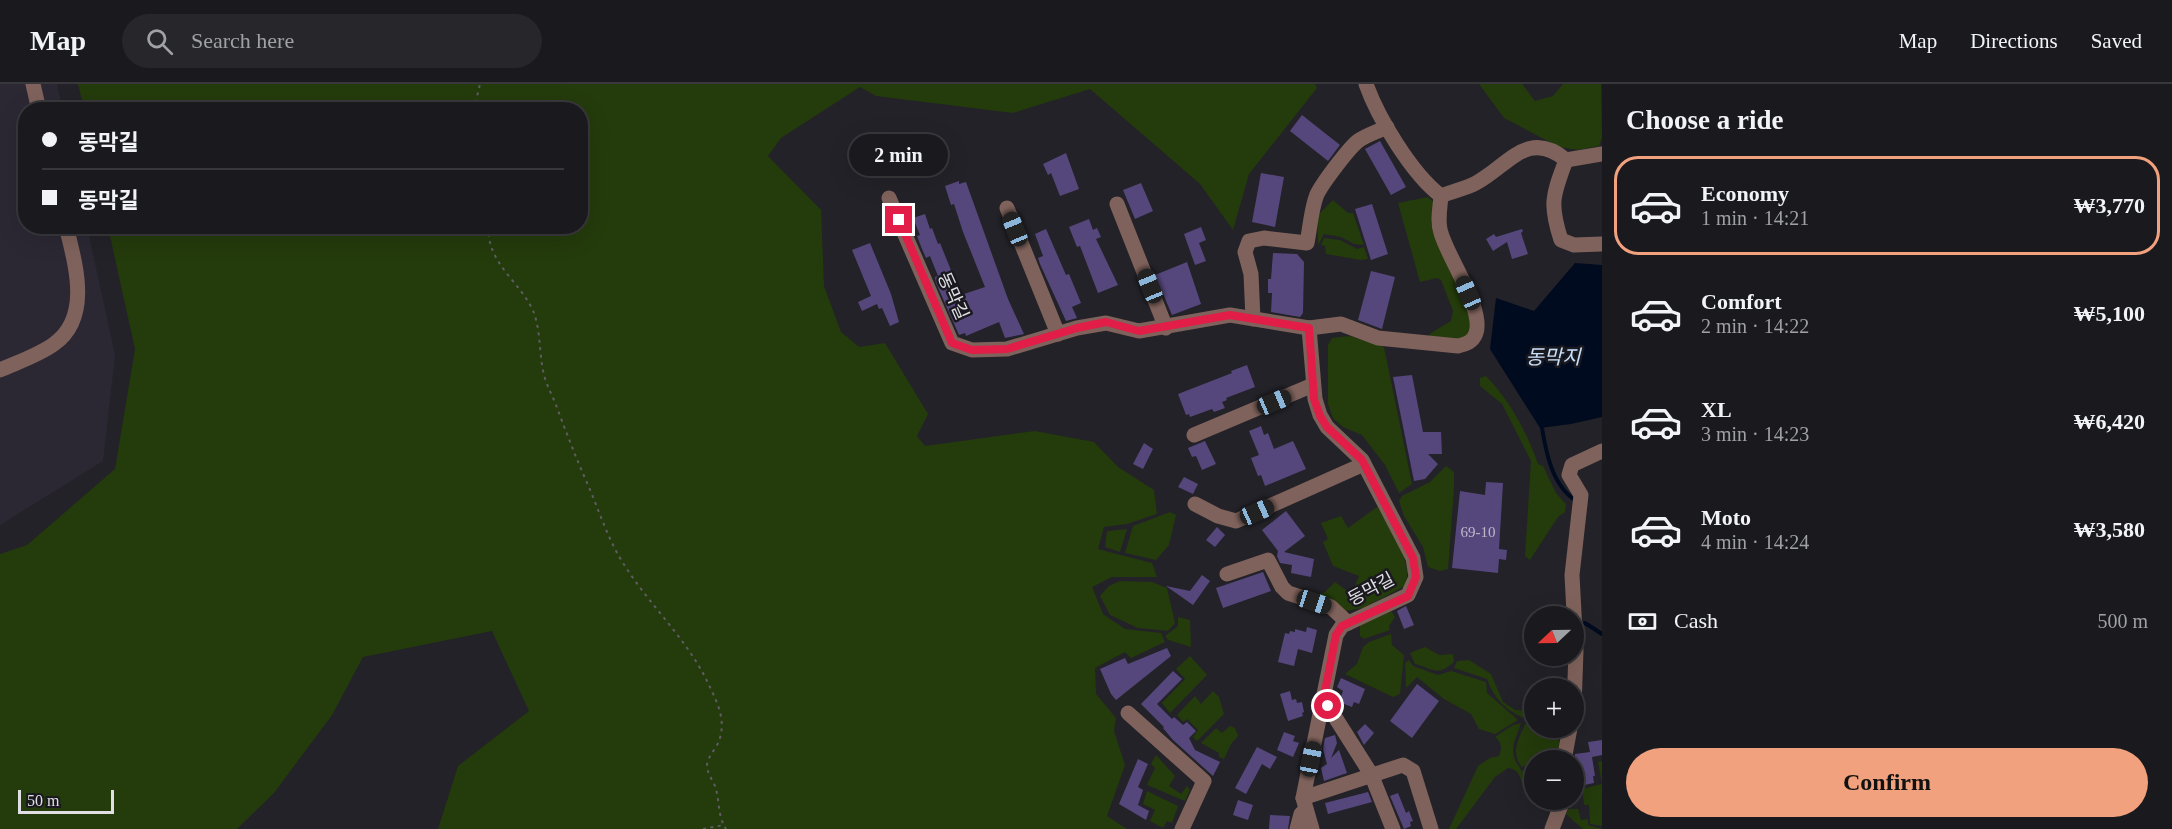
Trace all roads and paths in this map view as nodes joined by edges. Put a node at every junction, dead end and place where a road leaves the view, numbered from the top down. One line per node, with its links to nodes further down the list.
1 (33, 84): 4 (street)
2 (480, 84): 5 (path)
3 (1366, 84): 6 (street)
4 (37, 102)
5 (476, 102)
6 (1387, 127): 9 (street); 16 (street)
7 (1602, 154): 8 (street)
8 (1566, 160): 9 (street); 15 (street)
9 (1441, 196): 18 (street, 동막길)
10 (889, 198): 19 (street, 동막길)
11 (1117, 204): 17 (street)
12 (1007, 208): 19 (street)
13 (68, 234): 20 (street)
14 (490, 234): 34 (path)
15 (1602, 244)
16 (1254, 319): 17 (street, 동막길); 18 (street, 동막길)
17 (1166, 328): 19 (street, 동막길)
18 (1309, 328): 21 (street, 동막길)
19 (1058, 334)
20 (0, 370)
21 (1313, 385): 22 (street); 24 (street, 동막길)
22 (1194, 435)
23 (1602, 451): 28 (street)
24 (1364, 464): 25 (street); 27 (street, 동막길)
25 (1195, 504)
26 (1227, 574): 27 (street)
27 (1348, 623): 29 (street, 동막길)
28 (1575, 678)
29 (1323, 701): 31 (street); 32 (street, 동막길)
30 (1128, 713): 37 (street)
31 (1371, 774): 32 (street); 40 (street); 41 (street)
32 (1304, 804): 38 (street); 39 (street, 동막길)
33 (1559, 810): 42 (street)
34 (724, 825): 35 (path); 36 (path)
35 (703, 829)
36 (726, 829)
37 (1182, 829)
38 (1297, 829)
39 (1312, 829)
40 (1393, 829)
41 (1431, 829)
42 (1551, 829)

